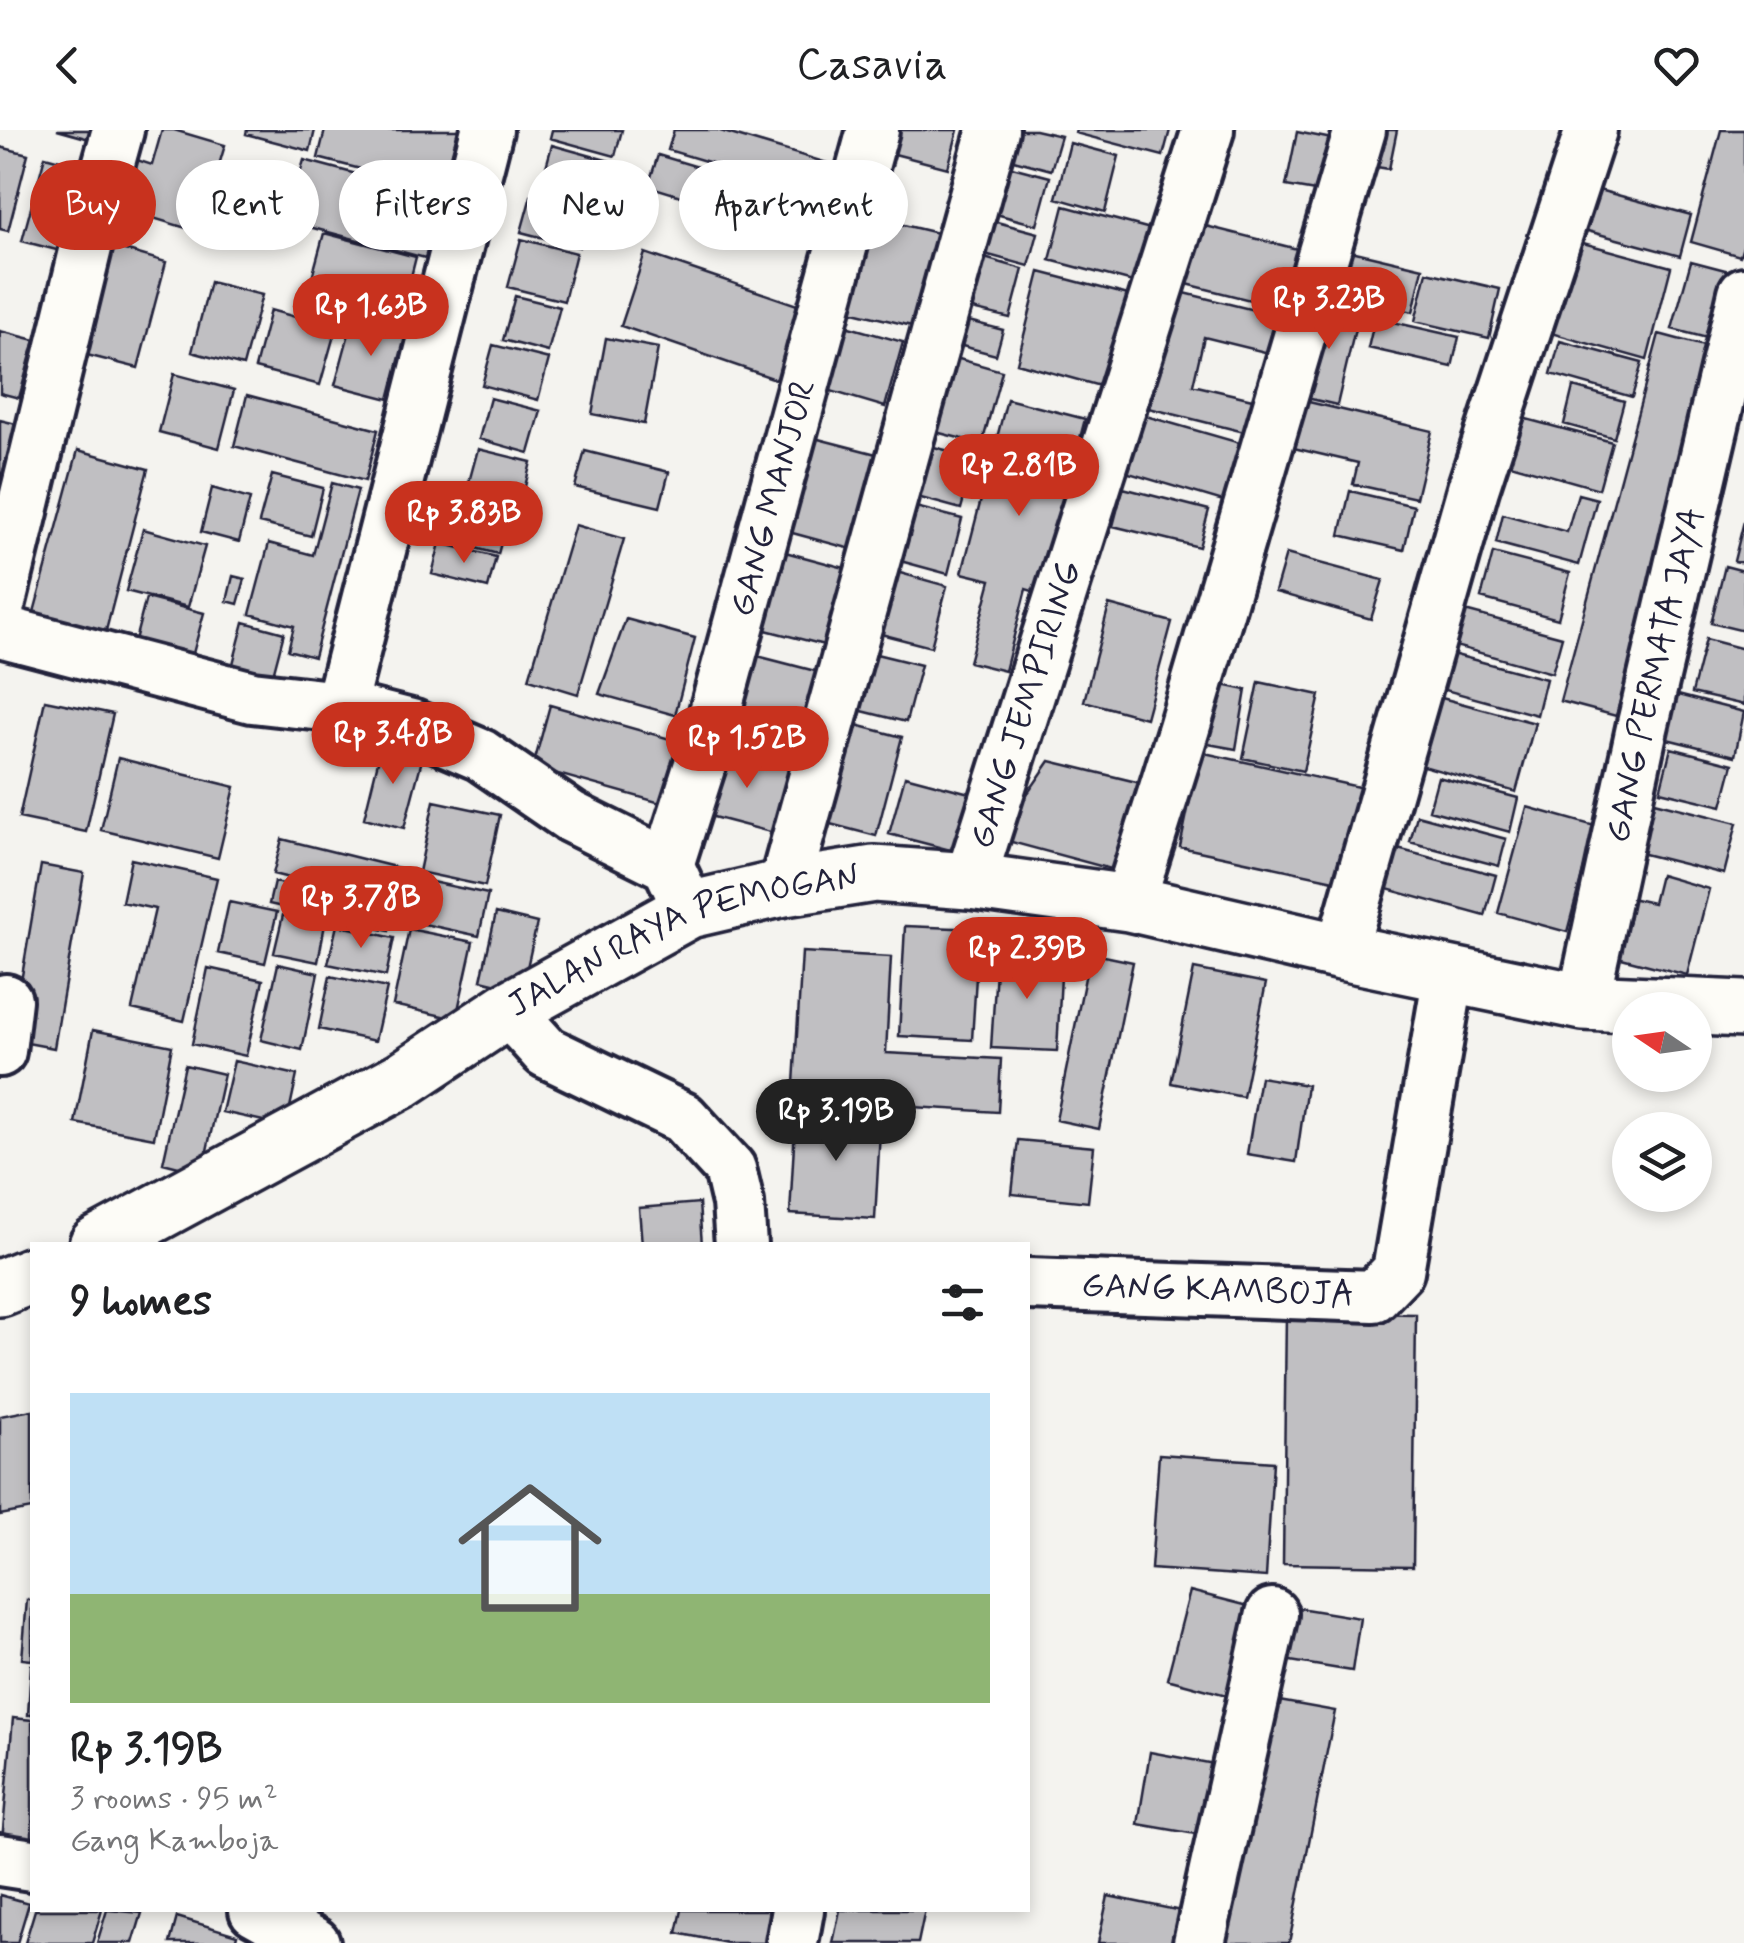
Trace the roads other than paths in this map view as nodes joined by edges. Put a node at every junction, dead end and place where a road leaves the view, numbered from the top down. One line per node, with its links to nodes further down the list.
1 (118, 130): 9 (street)
2 (487, 130): 11 (street)
3 (873, 130): 13 (street, GANG MANJOR)
4 (993, 130): 14 (street)
5 (1208, 130): 12 (street, GANG JEMPIRING)
6 (1360, 130): 15 (street)
7 (1590, 130): 16 (street)
8 (1744, 293): 19 (street, GANG PERMATA JAYA)
9 (0, 602)
10 (0, 632): 11 (street)
11 (340, 706): 13 (street)
12 (970, 882): 14 (street, JALAN RAYA PEMOGAN); 15 (street, JALAN RAYA PEMOGAN)
13 (679, 887): 14 (street, JALAN RAYA PEMOGAN); 21 (street, JALAN RAYA PEMOGAN)
14 (784, 888)
15 (1129, 903): 16 (street, JALAN RAYA PEMOGAN)
16 (1342, 952): 17 (street, JALAN RAYA PEMOGAN)
17 (1449, 974): 19 (street, JALAN RAYA PEMOGAN); 26 (street, GANG KAMBOJA)
18 (6, 1000): 22 (street)
19 (1584, 1002): 20 (street, JALAN RAYA PEMOGAN)
20 (1744, 1009)
21 (508, 1010): 23 (street, JALAN RAYA PEMOGAN); 24 (street)
22 (0, 1051)
23 (104, 1242)
24 (741, 1242)
25 (30, 1276): 27 (street)
26 (1030, 1284)
27 (0, 1288)
28 (1272, 1614): 35 (street)
29 (0, 1860): 30 (street)
30 (30, 1866)
31 (258, 1912): 33 (street)
32 (798, 1912): 34 (street)
33 (303, 1941)
34 (792, 1943)
35 (1200, 1943)

